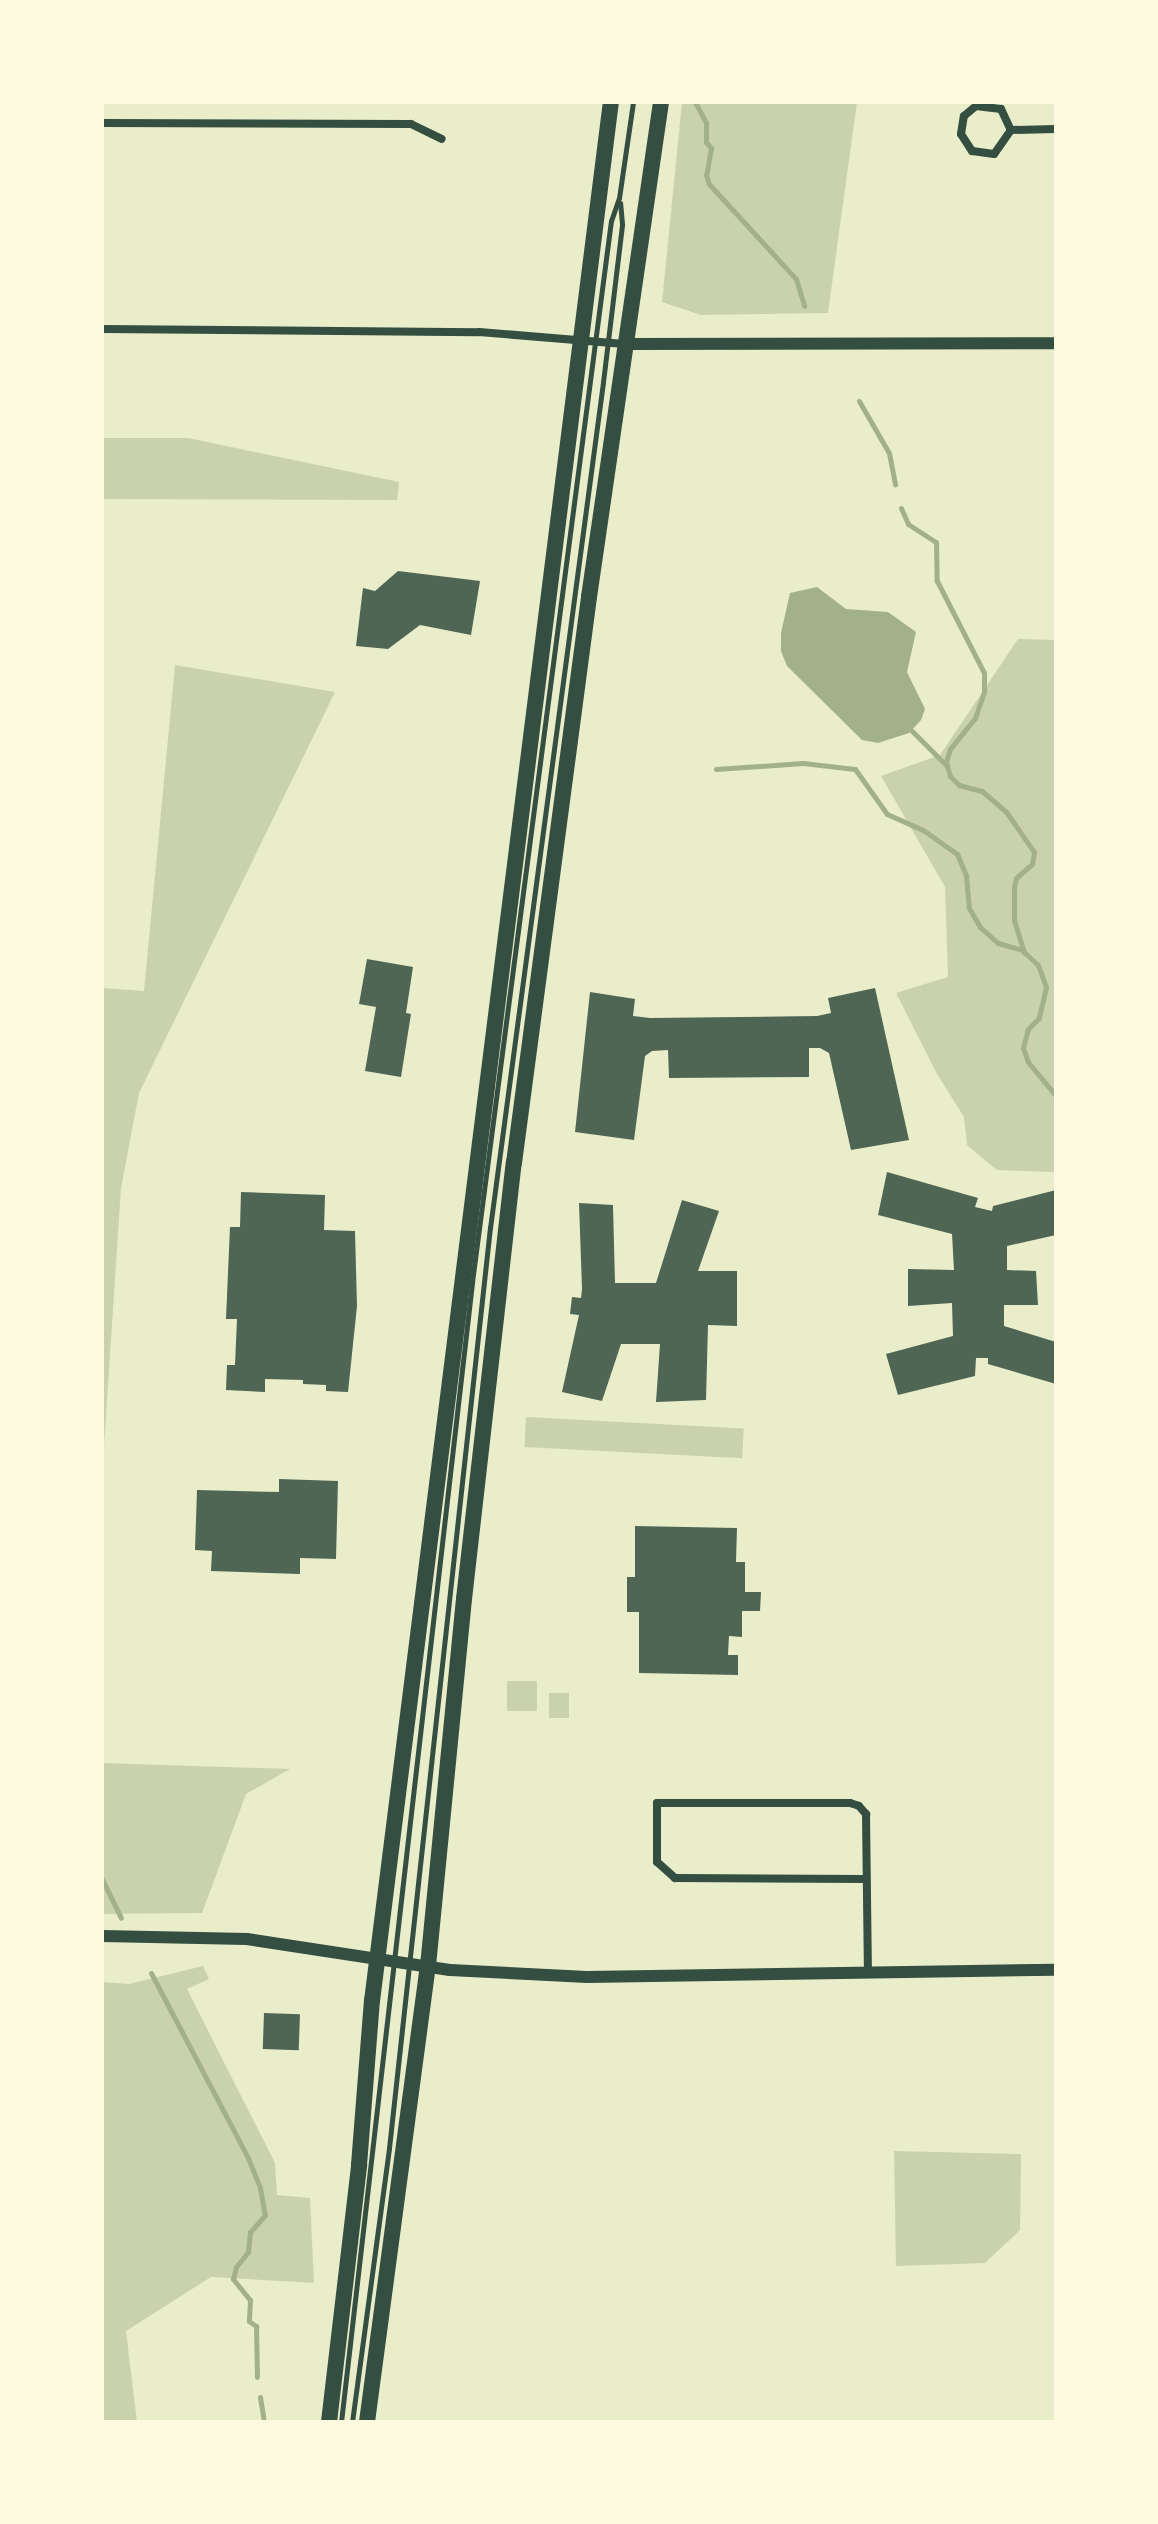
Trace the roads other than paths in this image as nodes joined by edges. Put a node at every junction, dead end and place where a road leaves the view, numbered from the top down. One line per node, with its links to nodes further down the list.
1 (611, 102): 10 (main road)
2 (633, 102): 8 (lane)
3 (661, 102): 13 (main road)
4 (102, 123): 7 (street)
5 (1056, 129): 6 (street)
6 (1011, 130): 6 (street)
7 (442, 139)
8 (619, 198): 10 (lane); 11 (lane)
9 (102, 329): 10 (street)
10 (589, 340): 11 (street); 16 (main road)
11 (607, 342): 13 (street); 17 (lane)
12 (1056, 343): 13 (street)
13 (625, 344): 18 (main road)
14 (866, 1879): 14 (street); 20 (street)
15 (102, 1936): 16 (street)
16 (387, 1961): 17 (street); 21 (main road); 22 (lane)
17 (409, 1963): 18 (street); 23 (lane)
18 (428, 1966): 20 (street); 24 (main road)
19 (1056, 1970): 20 (street)
20 (868, 1972)
21 (329, 2422)
22 (341, 2422)
23 (352, 2422)
24 (367, 2422)

